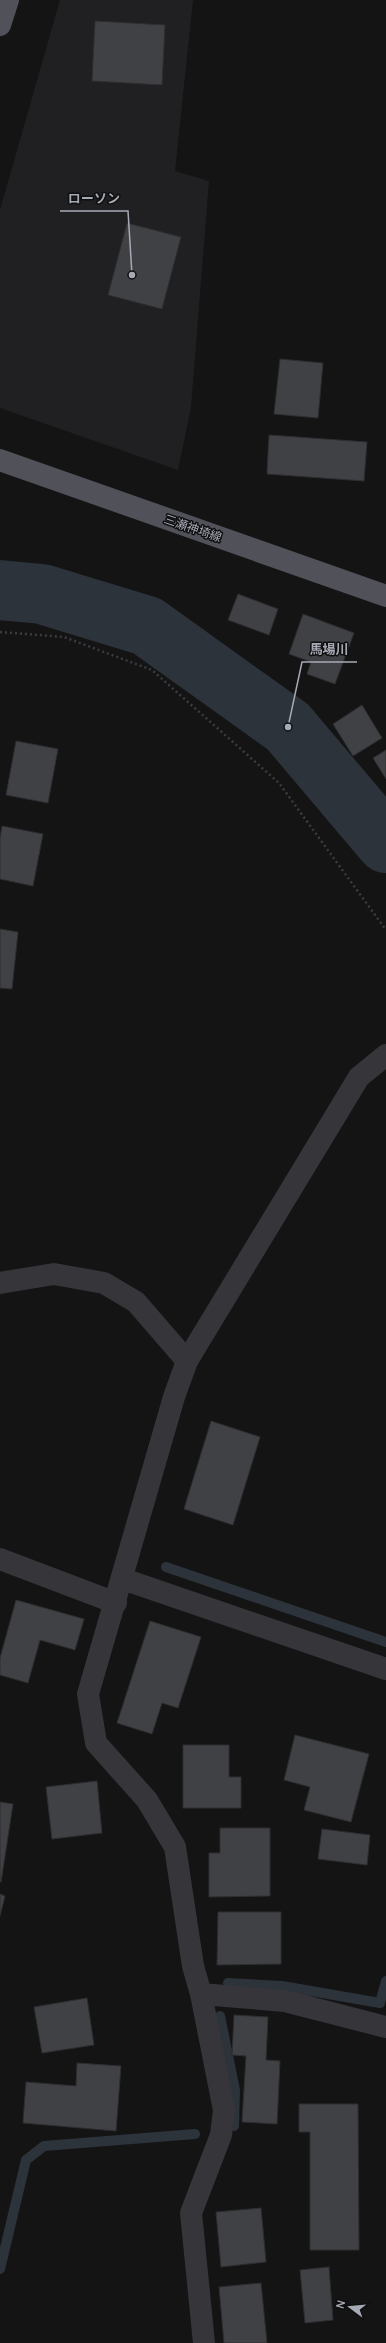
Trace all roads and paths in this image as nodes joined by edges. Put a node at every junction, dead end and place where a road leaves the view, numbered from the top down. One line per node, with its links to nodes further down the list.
1 (8, 0): 2 (main road)
2 (0, 25)
3 (0, 460): 4 (main road, 三瀬神埼線)
4 (386, 596)
5 (0, 632): 6 (path)
6 (386, 930)
7 (386, 1055): 9 (street)
8 (0, 1283): 9 (street)
9 (187, 1361): 11 (street)
10 (0, 1559): 12 (street)
11 (123, 1579): 12 (street); 13 (street)
12 (116, 1603): 14 (street)
13 (386, 1669)
14 (201, 1994): 15 (street); 16 (street)
15 (386, 2027)
16 (204, 2343)

